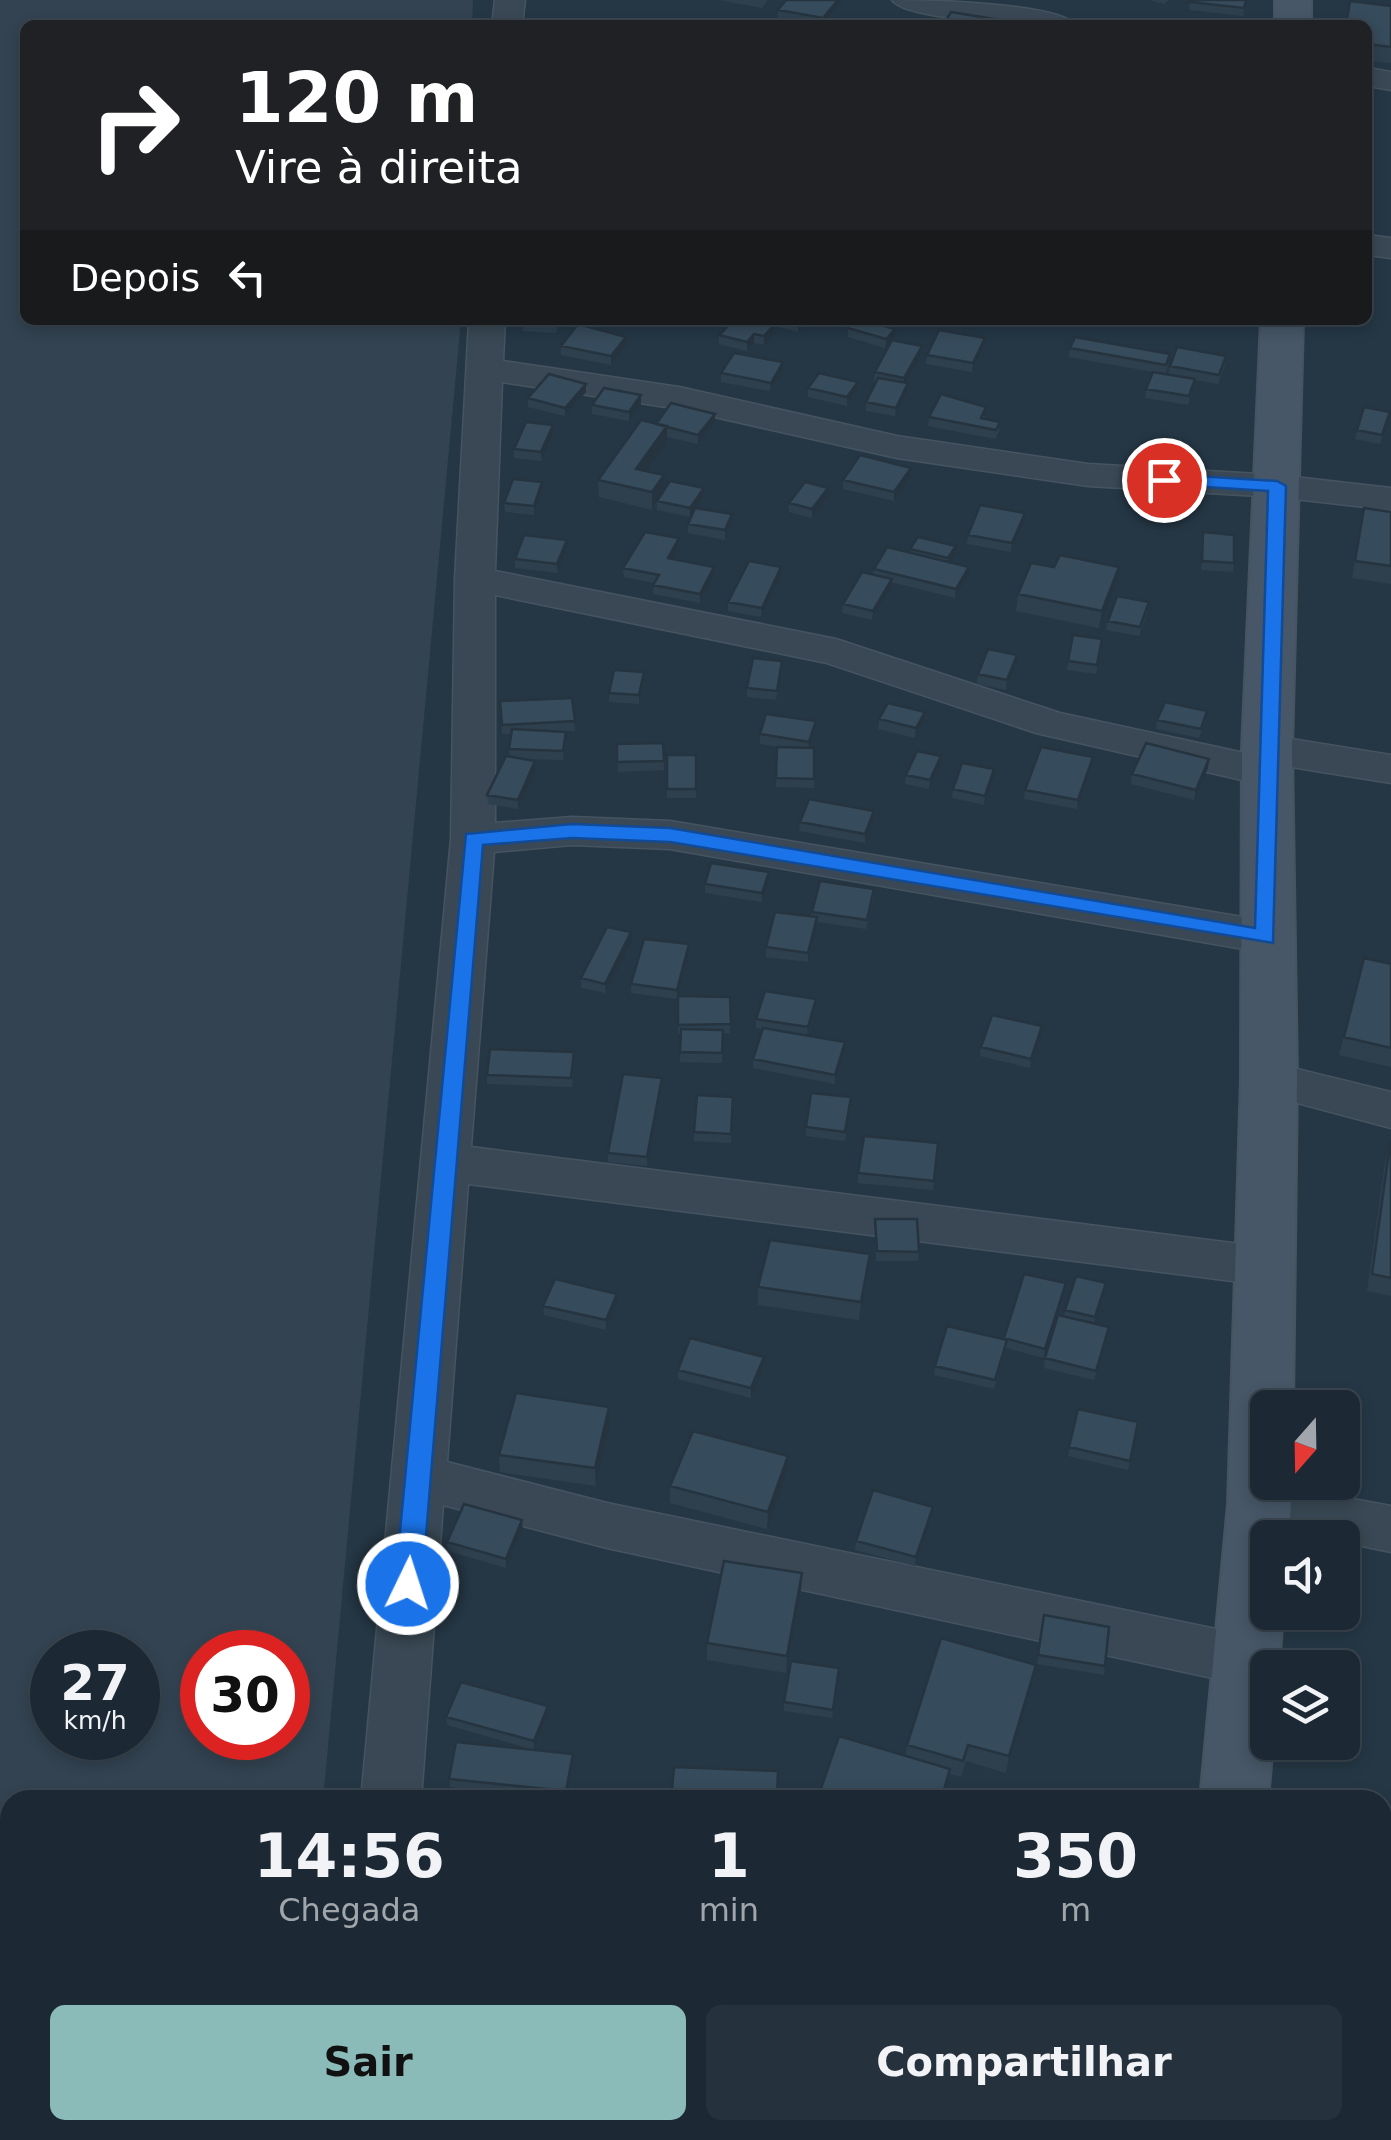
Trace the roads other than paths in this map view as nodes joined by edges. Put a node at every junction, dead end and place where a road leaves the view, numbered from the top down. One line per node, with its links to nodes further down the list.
1 (907, 0): 2 (street)
2 (1029, 20)
3 (487, 325): 5 (street)
4 (1282, 325): 6 (street)
5 (486, 369): 6 (street); 8 (street)
6 (1277, 486): 7 (street); 9 (street)
7 (1391, 499)
8 (475, 580): 9 (street); 11 (street)
9 (1268, 761): 10 (street); 12 (street)
10 (1391, 769)
11 (473, 839): 12 (street); 15 (street)
12 (1266, 938): 13 (street)
13 (1268, 1079): 14 (street); 16 (street)
14 (1391, 1110)
15 (442, 1162): 16 (street); 17 (street)
16 (1264, 1266): 18 (street)
17 (417, 1476): 20 (street); 21 (street)
18 (1260, 1504): 19 (street); 20 (street)
19 (1391, 1529)
20 (1245, 1660): 22 (street)
21 (392, 1790)
22 (1235, 1790)

